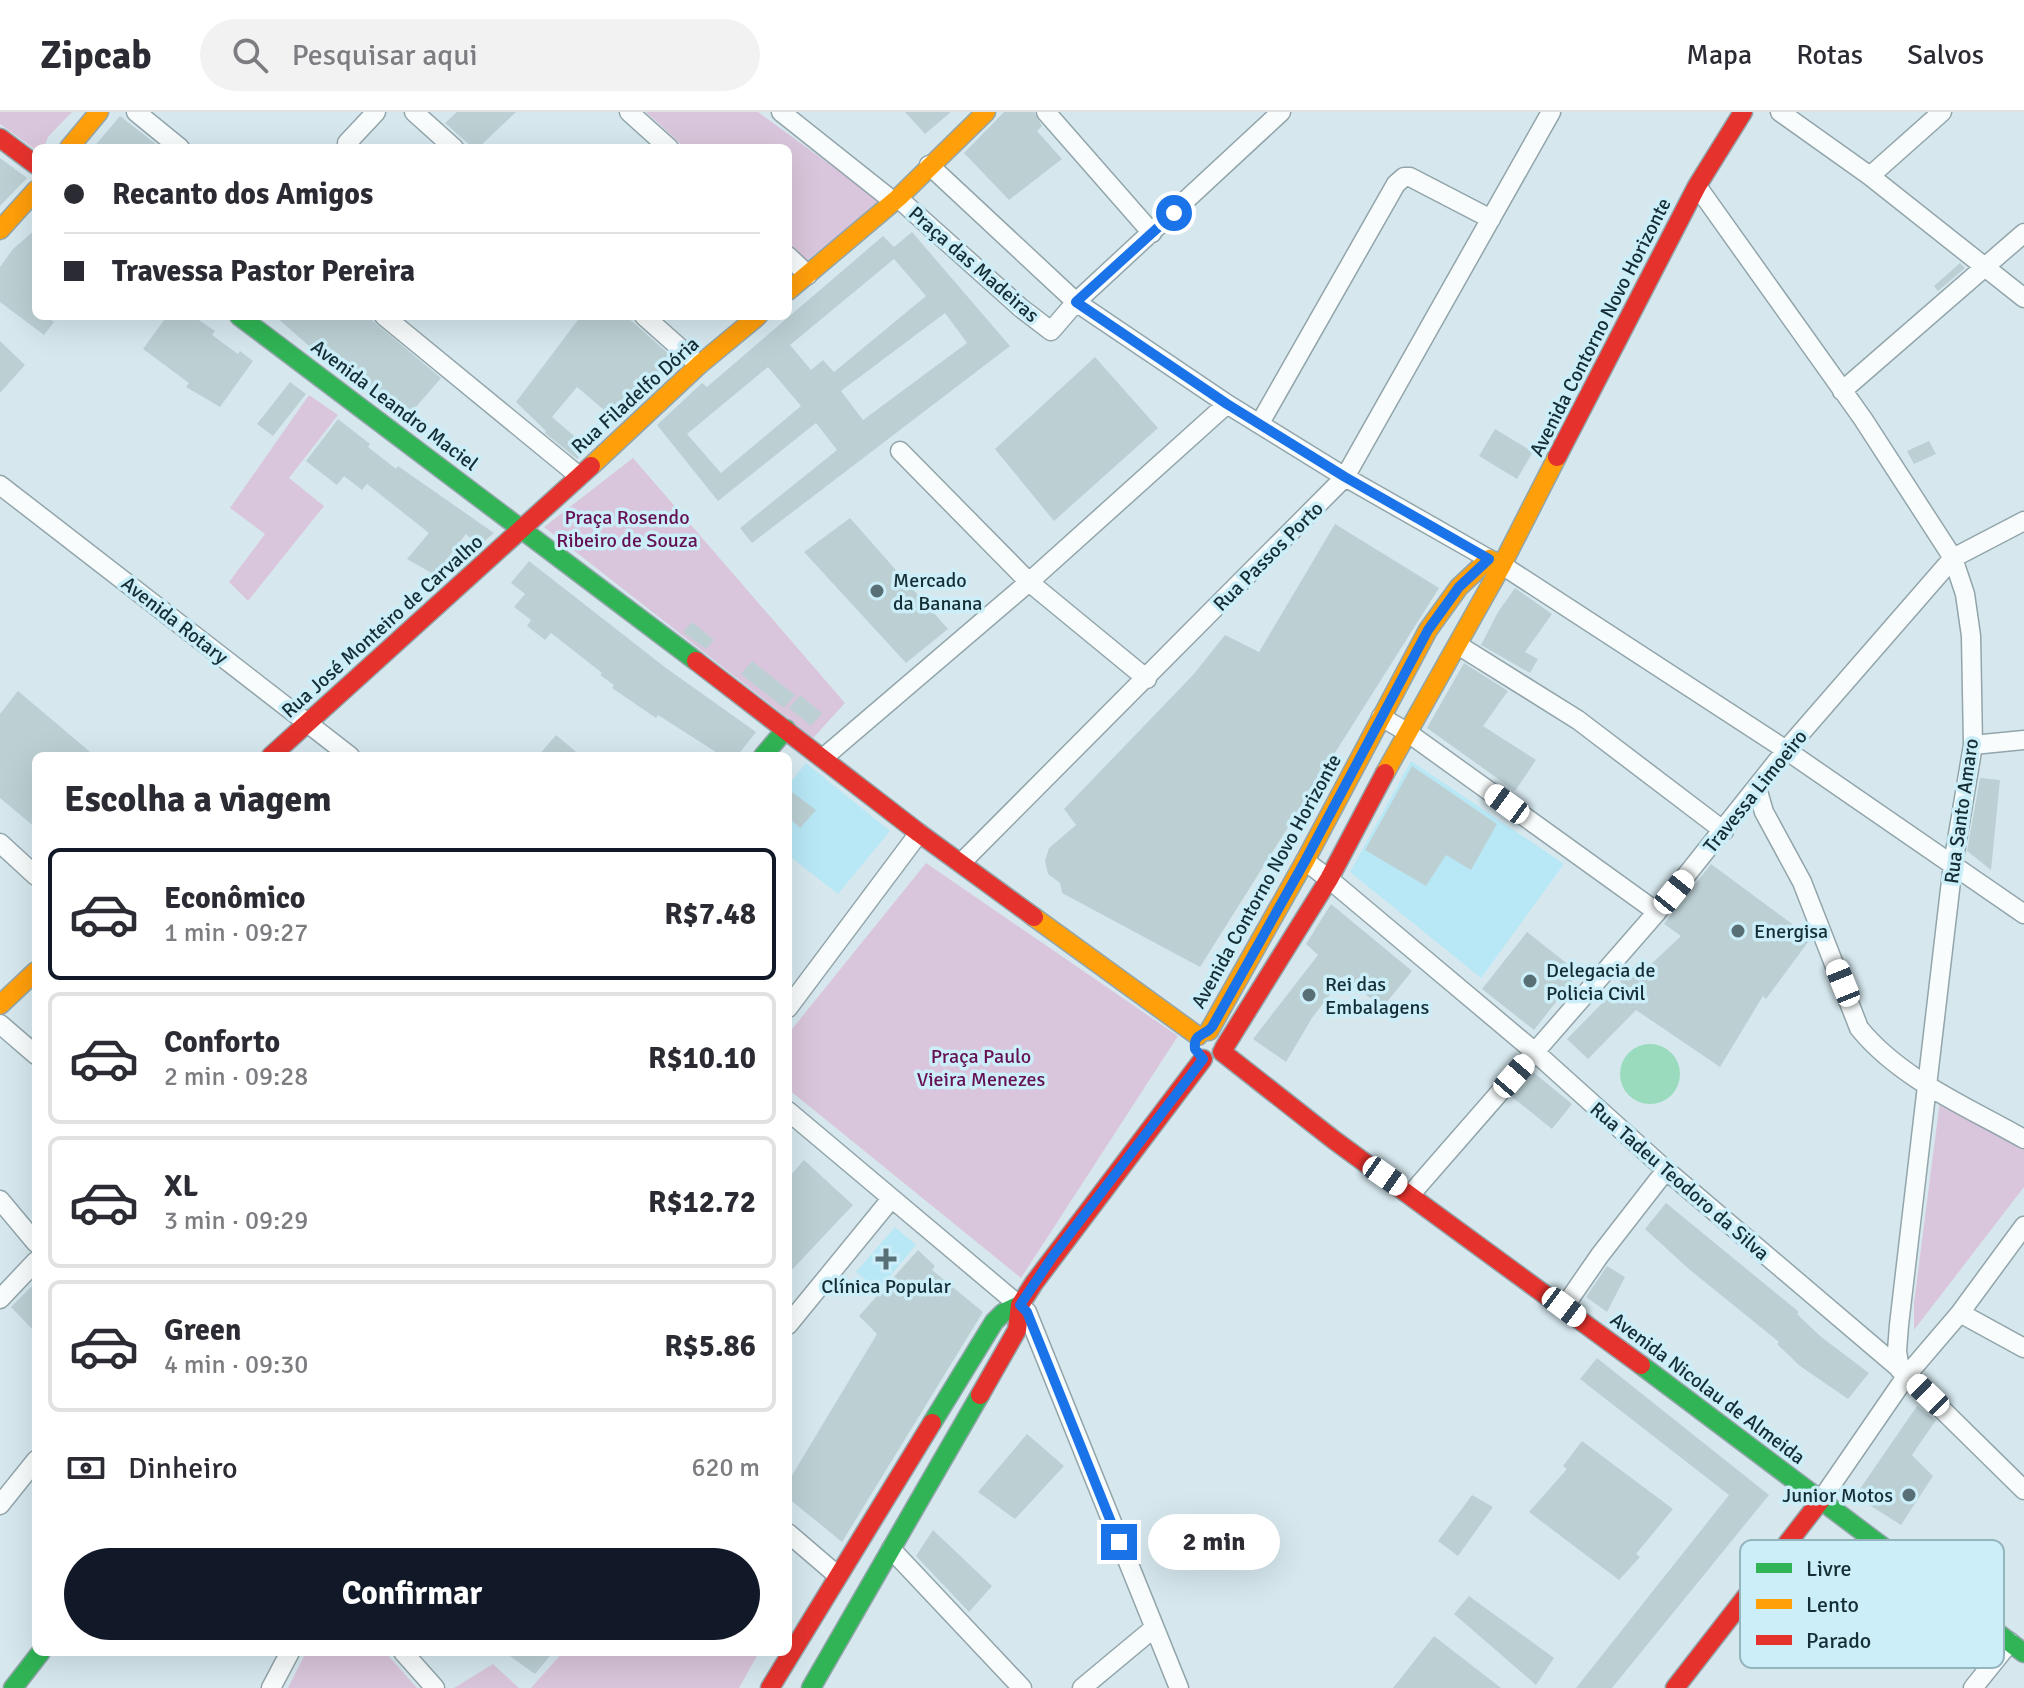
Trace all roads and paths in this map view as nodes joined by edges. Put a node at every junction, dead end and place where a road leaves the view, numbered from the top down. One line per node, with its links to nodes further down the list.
1 (99, 112): 16 (main road)
2 (136, 112): 17 (street)
3 (376, 112): 15 (street)
4 (629, 112): 19 (street)
5 (781, 112): 25 (street)
6 (986, 112): 21 (main road)
7 (1046, 112): 28 (street)
8 (1281, 112): 28 (street)
9 (1551, 112): 26 (street, Rua Passos Porto)
10 (1743, 112): 23 (main road, Avenida Contorno Novo Horizonte)
11 (1780, 112): 22 (street)
12 (1942, 112): 22 (street)
13 (427, 116): 18 (street)
14 (0, 138): 20 (main road)
15 (347, 143)
16 (72, 144)
17 (175, 144)
18 (451, 144)
19 (665, 144)
20 (32, 162)
21 (929, 165): 25 (main road); 35 (street, Praça das Madeiras)
22 (1870, 176): 31 (street)
23 (1697, 186): 41 (street, Rua Santo Amaro); 51 (main road, Avenida Contorno Novo Horizonte)
24 (32, 194): 27 (main road)
25 (896, 199): 32 (main road); 35 (street, Praça das Madeiras)
26 (1491, 219): 43 (street); 46 (street, Rua Passos Porto)
27 (0, 230)
28 (1152, 233): 35 (street)
29 (2024, 233): 31 (street)
30 (792, 260): 32 (street)
31 (1985, 266): 34 (street); 41 (street)
32 (808, 275): 33 (main road)
33 (792, 288)
34 (2024, 298)
35 (1076, 302): 42 (street)
36 (244, 320): 49 (main road, Avenida Leandro Maciel)
37 (389, 320): 45 (street)
38 (648, 320): 40 (street)
39 (753, 320): 40 (main road, Rua Filadelfo Dória)
40 (699, 365): 45 (main road, Rua Filadelfo Dória)
41 (1842, 391): 50 (street, Rua Santo Amaro)
42 (1227, 404): 43 (street); 52 (street)
43 (1260, 423): 46 (street)
44 (900, 451): 52 (street)
45 (579, 476): 49 (main road)
46 (1345, 477): 51 (street); 54 (street, Rua Passos Porto)
47 (0, 485): 56 (street, Avenida Rotary)
48 (2024, 521): 50 (street, Travessa Limoeiro)
49 (524, 529): 56 (main road, Rua José Monteiro de Carvalho); 57 (main road)
50 (1953, 558): 60 (street, Rua Santo Amaro); 61 (street, Travessa Limoeiro)
51 (1495, 562): 53 (main road, Avenida Contorno Novo Horizonte); 55 (main road, Avenida Contorno Novo Horizonte); 61 (street)
52 (1029, 582): 54 (street); 65 (street)
53 (1458, 645): 58 (main road); 67 (street)
54 (1147, 679): 71 (street, Rua Passos Porto)
55 (1381, 717): 58 (street); 70 (main road, Avenida Contorno Novo Horizonte)
56 (308, 722): 62 (main road, Rua José Monteiro de Carvalho); 63 (street, Avenida Rotary)
57 (786, 729): 64 (main road); 65 (main road)
58 (1407, 732): 74 (main road); 75 (street)
59 (2024, 740): 60 (street)
60 (1973, 745): 72 (street, Rua Santo Amaro)
61 (1786, 750): 66 (street, Travessa Limoeiro); 72 (street)
62 (275, 752)
63 (345, 752)
64 (766, 752)
65 (823, 758): 68 (main road)
66 (1757, 788): 67 (street, Travessa Limoeiro); 86 (street)
67 (1724, 831): 75 (street, Travessa Limoeiro)
68 (919, 833): 71 (main road); 78 (street)
69 (0, 843): 73 (street)
70 (1305, 861): 74 (street, Rua Tadeu Teodoro da Silva); 81 (main road, Avenida Contorno Novo Horizonte)
71 (961, 863): 81 (main road)
72 (1953, 864): 76 (street); 86 (street, Rua Santo Amaro)
73 (32, 872)
74 (1329, 879): 82 (main road); 84 (street, Rua Tadeu Teodoro da Silva)
75 (1657, 912): 84 (street, Travessa Limoeiro)
76 (2024, 914)
77 (32, 975): 79 (main road)
78 (792, 1003)
79 (0, 1005)
80 (0, 1024): 83 (street)
81 (1203, 1034): 82 (main road); 85 (main road)
82 (1223, 1050): 85 (main road); 90 (main road, Avenida Nicolau de Almeida)
83 (32, 1052)
84 (1535, 1052): 89 (street, Rua Tadeu Teodoro da Silva); 90 (street, Travessa Limoeiro)
85 (1203, 1059): 97 (main road)
86 (1929, 1085): 88 (street); 102 (street, Rua Santo Amaro)
87 (792, 1114): 91 (street)
88 (2024, 1139)
89 (1666, 1170): 98 (street); 102 (street, Rua Tadeu Teodoro da Silva)
90 (1411, 1194): 98 (main road, Avenida Nicolau de Almeida)
91 (891, 1199): 97 (street); 100 (street)
92 (0, 1200): 94 (street)
93 (2024, 1226): 99 (street)
94 (32, 1238)
95 (32, 1265): 96 (street)
96 (0, 1299)
97 (1020, 1305): 110 (main road); 111 (main road); 113 (street)
98 (1564, 1307): 105 (main road, Avenida Nicolau de Almeida)
99 (1960, 1313): 101 (street); 102 (street)
100 (792, 1320)
101 (2024, 1348)
102 (1904, 1373): 104 (street, Rua Tadeu Teodoro da Silva); 105 (street)
103 (32, 1465): 106 (street)
104 (2024, 1490)
105 (1821, 1500): 108 (main road); 109 (main road, Avenida Nicolau de Almeida)
106 (0, 1505)
107 (792, 1536): 111 (street)
108 (1790, 1540)
109 (1874, 1540)
110 (891, 1549): 124 (main road); 125 (street)
111 (837, 1575): 114 (main road)
112 (1740, 1604): 128 (main road)
113 (1154, 1628): 126 (street); 127 (street)
114 (792, 1651)
115 (38, 1656): 120 (main road)
116 (288, 1656): 121 (street)
117 (407, 1656): 122 (street)
118 (789, 1656): 123 (main road)
119 (1994, 1668): 129 (street)
120 (13, 1688)
121 (271, 1688)
122 (435, 1688)
123 (770, 1688)
124 (811, 1688)
125 (1022, 1688)
126 (1082, 1688)
127 (1179, 1688)
128 (1675, 1688)
129 (1973, 1688)

